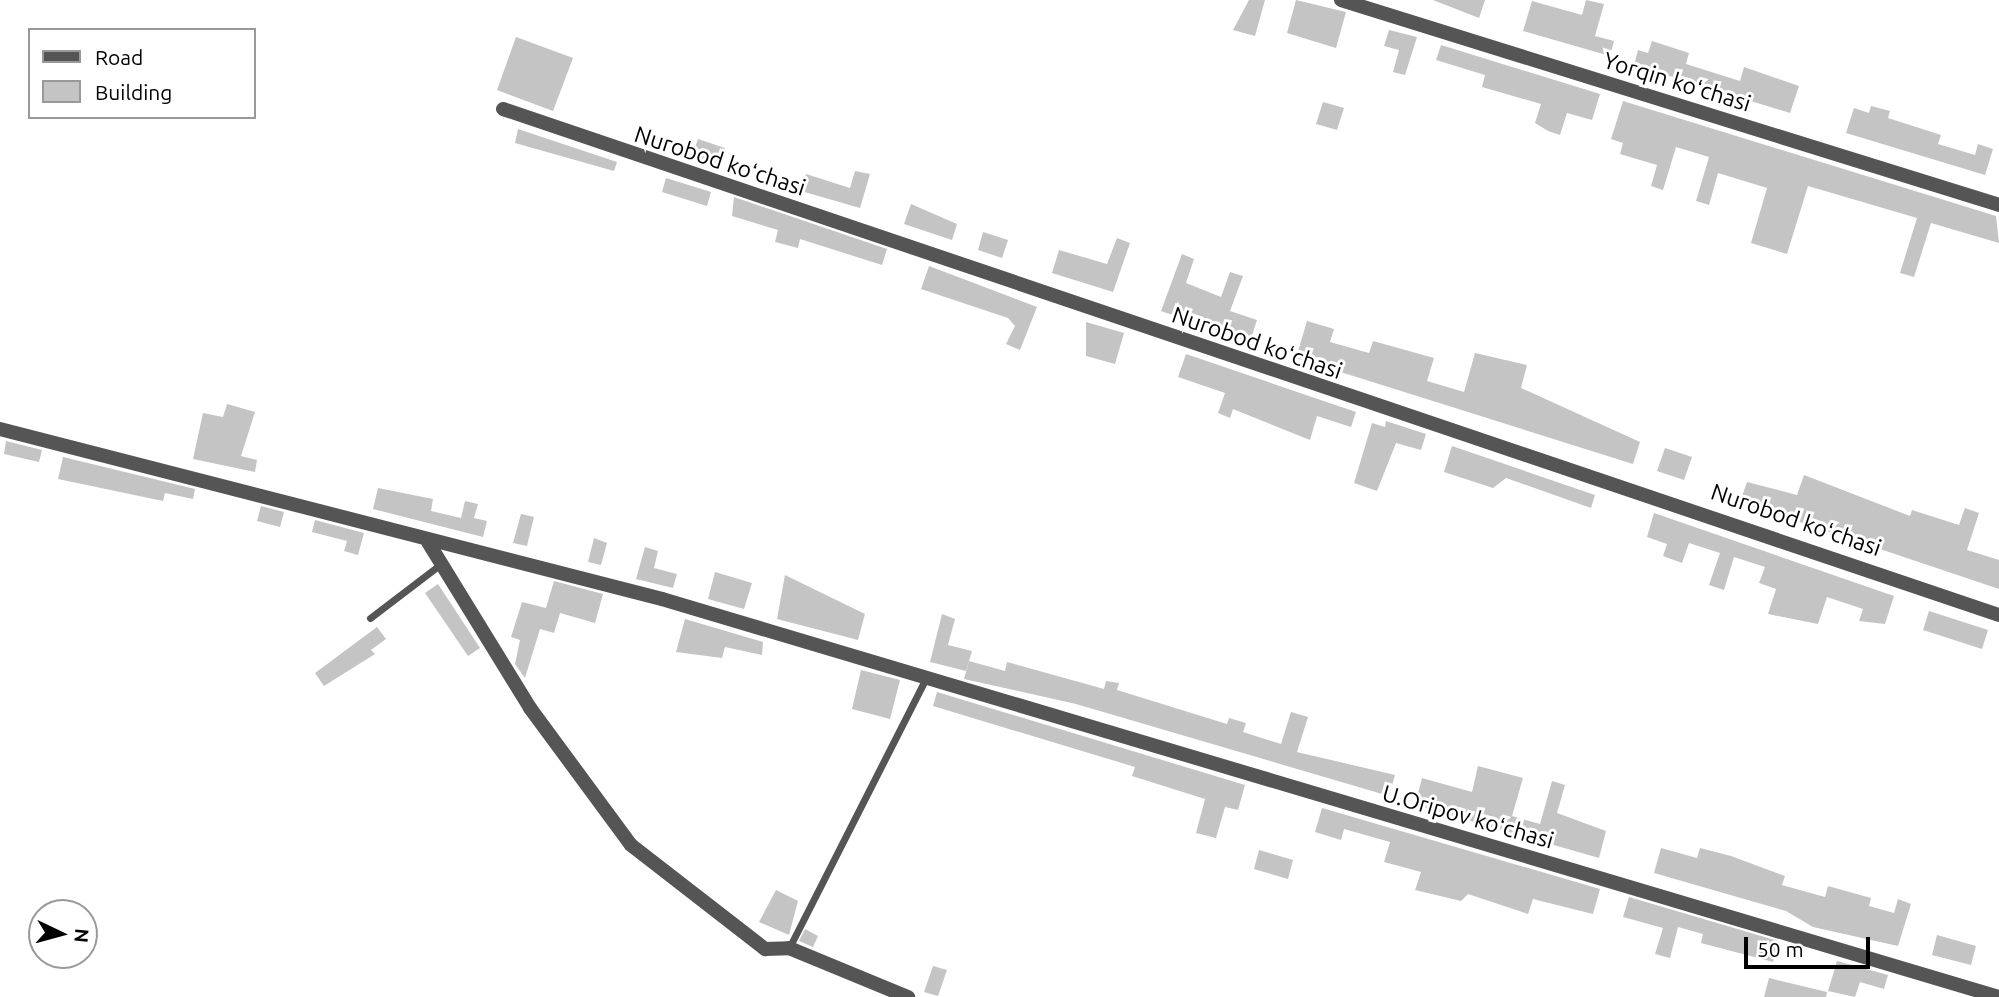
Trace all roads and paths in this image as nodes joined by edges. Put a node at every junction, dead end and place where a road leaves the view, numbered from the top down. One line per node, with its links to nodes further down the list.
1 (1341, 0): 3 (street, Yorqin koʻchasi)
2 (503, 109): 7 (street, Nurobod koʻchasi)
3 (1999, 205)
4 (0, 429): 5 (street, U.Oripov koʻchasi)
5 (428, 542): 6 (street); 9 (street, U.Oripov koʻchasi)
6 (441, 564): 8 (lane); 10 (street)
7 (1999, 615)
8 (370, 618)
9 (925, 680): 10 (lane); 12 (street, U.Oripov koʻchasi)
10 (789, 947): 11 (street)
11 (908, 997)
12 (1999, 997)

